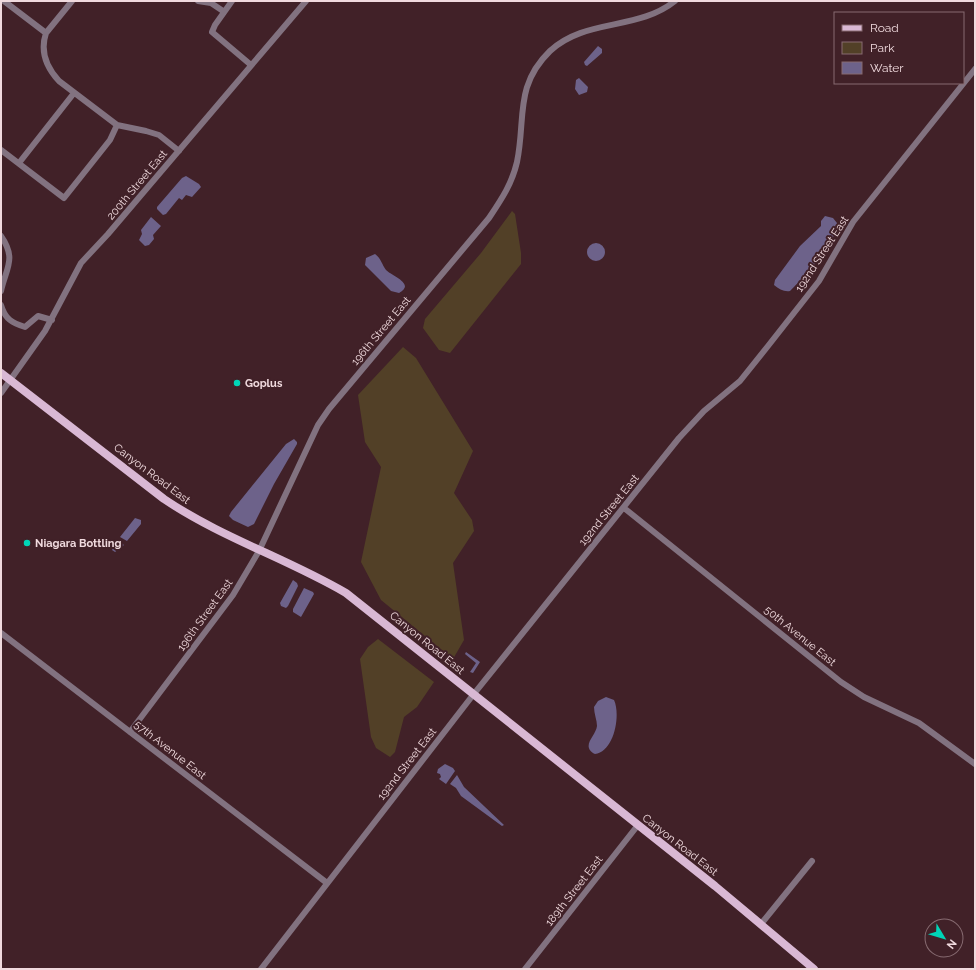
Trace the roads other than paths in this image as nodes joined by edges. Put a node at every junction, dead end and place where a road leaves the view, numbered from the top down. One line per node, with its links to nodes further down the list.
1 (4, 1): 8 (street)
2 (72, 1): 8 (street)
3 (198, 1): 7 (street)
4 (232, 1): 7 (street)
5 (306, 1): 9 (street, 200th Street East)
6 (675, 1): 26 (street, 196th Street East)
7 (224, 11): 9 (street)
8 (46, 33): 13 (street)
9 (251, 65): 16 (street, 200th Street East)
10 (975, 69): 11 (street, 192nd Street East)
11 (964, 83)
12 (963, 84): 25 (street, 192nd Street East)
13 (74, 93): 14 (street); 17 (street)
14 (117, 125): 16 (street); 17 (street)
15 (1, 150): 17 (street)
16 (179, 151): 21 (street, 200th Street East)
17 (19, 163)
18 (1, 236): 19 (street)
19 (1, 291)
20 (1, 305): 21 (street)
21 (52, 320): 23 (street, 200th Street East)
22 (1, 373): 23 (main road, Canyon Road East)
23 (11, 380): 24 (street, 200th Street East); 26 (main road, Canyon Road East)
24 (1, 393)
25 (624, 508): 28 (street, 192nd Street East); 30 (street, 50th Avenue East)
26 (259, 551): 28 (main road, Canyon Road East); 29 (street, 196th Street East)
27 (1, 632): 29 (street, 57th Avenue East)
28 (473, 695): 31 (main road, Canyon Road East); 33 (street, 192nd Street East)
29 (130, 732): 33 (street, 57th Avenue East)
30 (975, 764)
31 (638, 825): 34 (main road, Canyon Road East); 36 (street, 189th Street East)
32 (812, 861): 34 (street)
33 (327, 883): 35 (street, 192nd Street East)
34 (761, 924): 37 (main road, Canyon Road East)
35 (261, 969)
36 (525, 969)
37 (814, 969)

